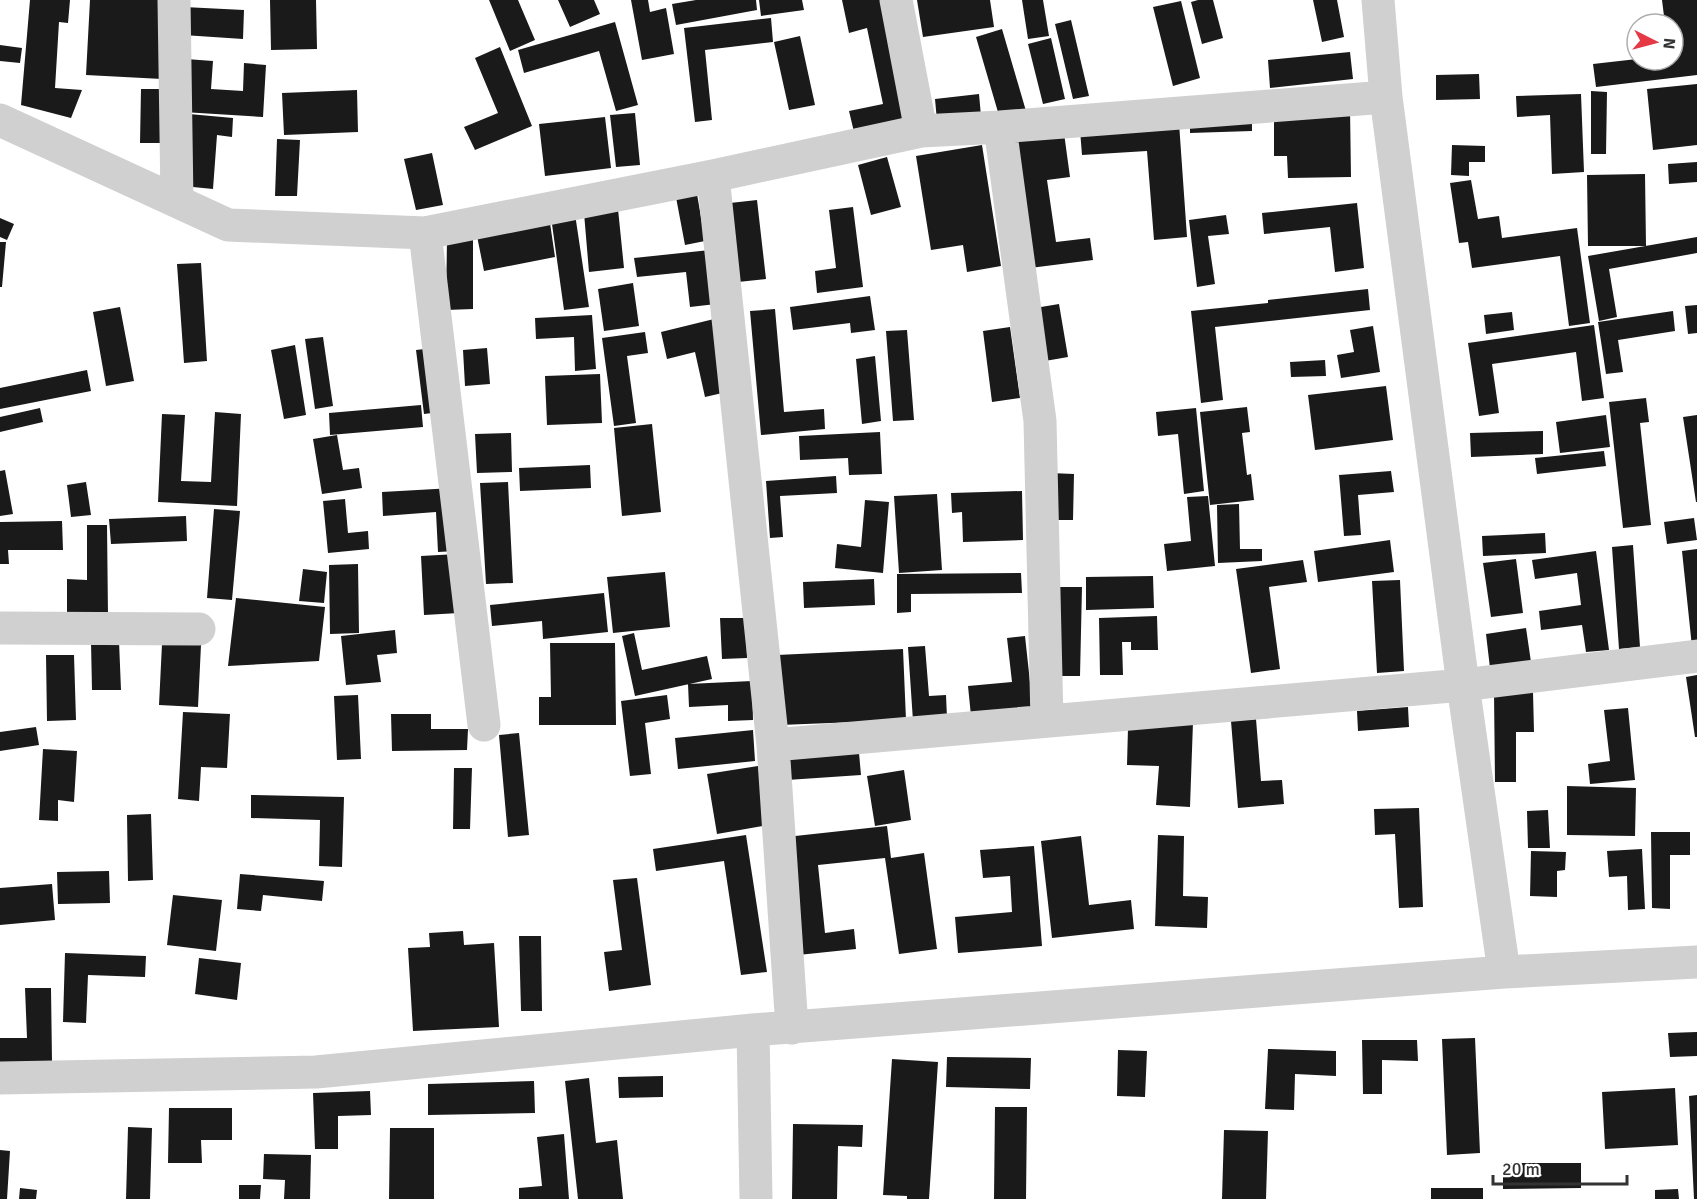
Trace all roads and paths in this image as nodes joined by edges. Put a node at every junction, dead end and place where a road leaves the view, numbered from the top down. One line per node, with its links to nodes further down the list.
1 (174, 0): 9 (street)
2 (896, 0): 7 (street)
3 (1378, 0): 4 (street)
4 (1386, 97): 6 (street); 14 (street)
5 (0, 120): 9 (street)
6 (1000, 127): 7 (street); 15 (street)
7 (921, 131): 8 (street)
8 (713, 176): 10 (street); 17 (street)
9 (177, 201): 10 (street)
10 (426, 233): 16 (street)
11 (0, 628): 12 (street)
12 (200, 629)
13 (1697, 656): 14 (street)
14 (1463, 685): 15 (street); 19 (street)
15 (1047, 721): 17 (street)
16 (484, 726)
17 (773, 745): 20 (street)
18 (1697, 962): 19 (street)
19 (1504, 972): 20 (street)
20 (792, 1028): 21 (street)
21 (753, 1030): 22 (street); 23 (street)
22 (0, 1078)
23 (756, 1199)

